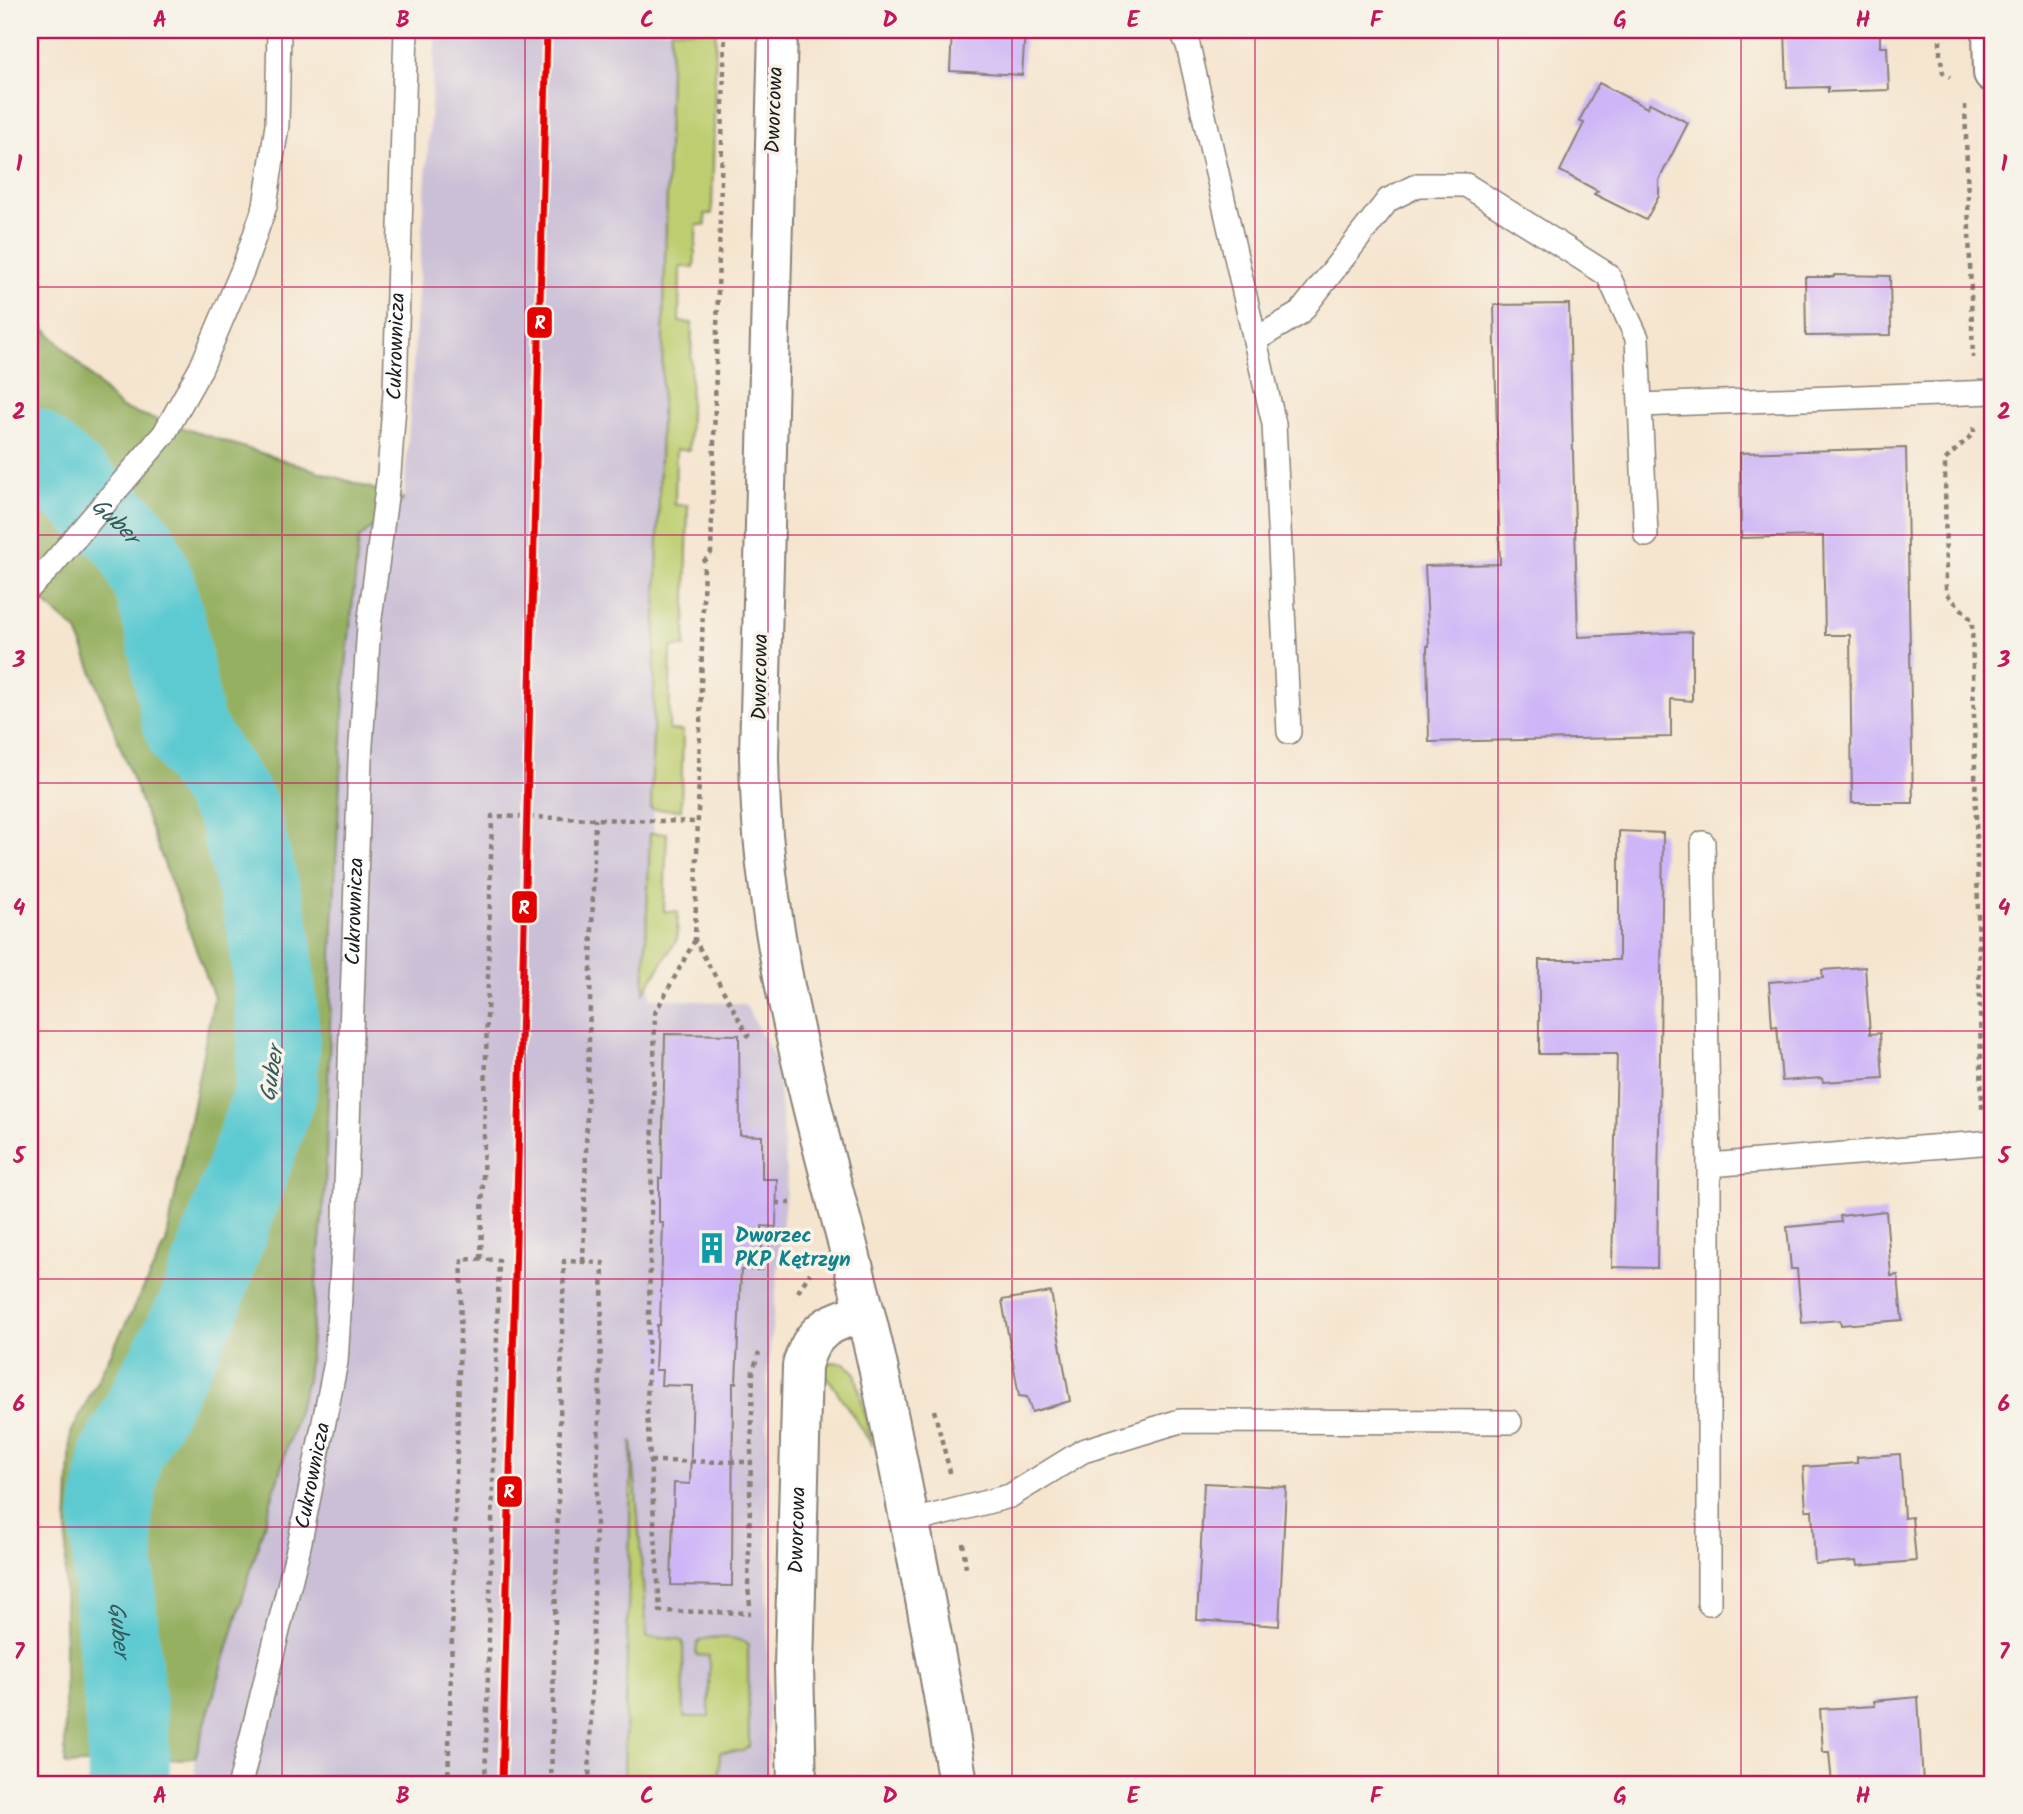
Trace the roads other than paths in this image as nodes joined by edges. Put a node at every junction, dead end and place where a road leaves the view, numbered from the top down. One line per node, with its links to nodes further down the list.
1 (279, 30): 11 (lane)
2 (406, 30): 20 (lane, Cukrownicza)
3 (778, 30): 16 (street, Dworcowa)
4 (1181, 30): 7 (lane)
5 (1992, 30): 6 (street)
6 (1976, 78)
7 (1255, 340): 9 (lane); 12 (lane)
8 (1983, 392): 9 (lane)
9 (1640, 405): 10 (lane)
10 (1646, 535)
11 (30, 587)
12 (1289, 732)
13 (1703, 843): 15 (lane)
14 (1988, 1143): 15 (lane)
15 (1709, 1165): 19 (lane)
16 (864, 1312): 18 (street, Dworcowa); 21 (street, Dworcowa)
17 (1510, 1422): 18 (lane)
18 (910, 1522): 22 (street, Dworcowa)
19 (1709, 1603)
20 (240, 1784)
21 (797, 1784)
22 (957, 1784)

